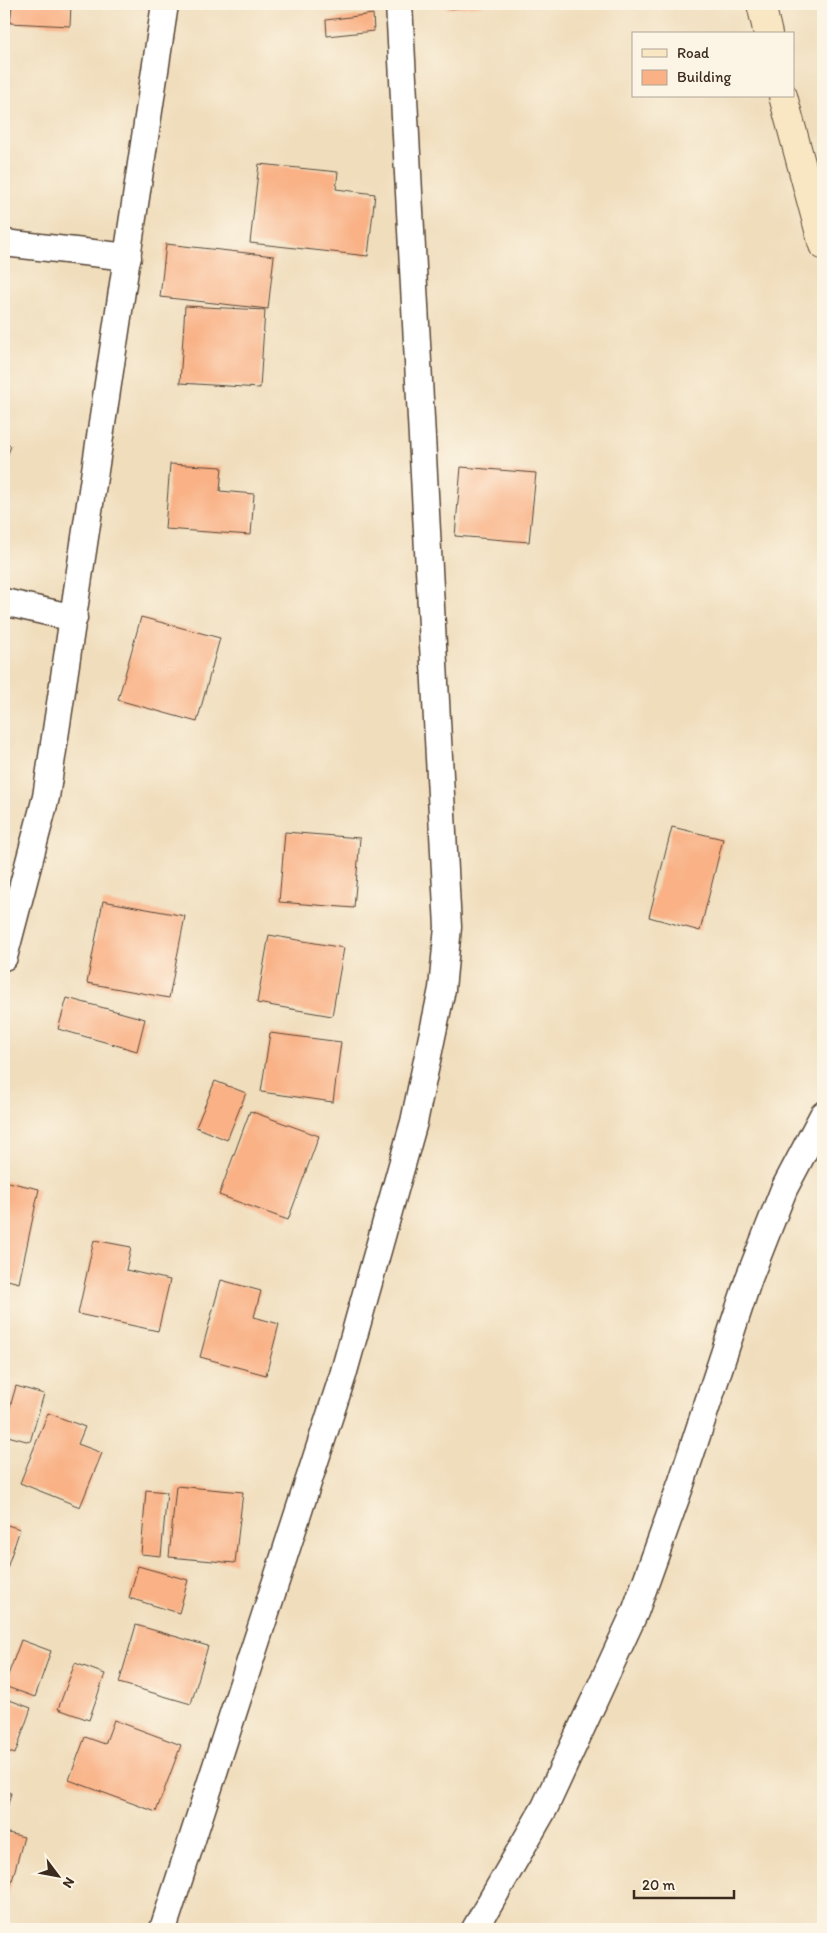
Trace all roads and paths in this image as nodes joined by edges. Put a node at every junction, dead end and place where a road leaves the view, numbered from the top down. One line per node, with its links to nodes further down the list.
1 (165, 4): 8 (street)
2 (400, 4): 13 (street)
3 (761, 4): 4 (main road)
4 (768, 32)
5 (784, 98): 7 (main road)
6 (4, 243): 8 (street)
7 (823, 245)
8 (128, 256): 10 (street)
9 (4, 602): 10 (street)
10 (74, 618): 11 (street)
11 (4, 957)
12 (823, 1115): 14 (street)
13 (163, 1929)
14 (475, 1929)

